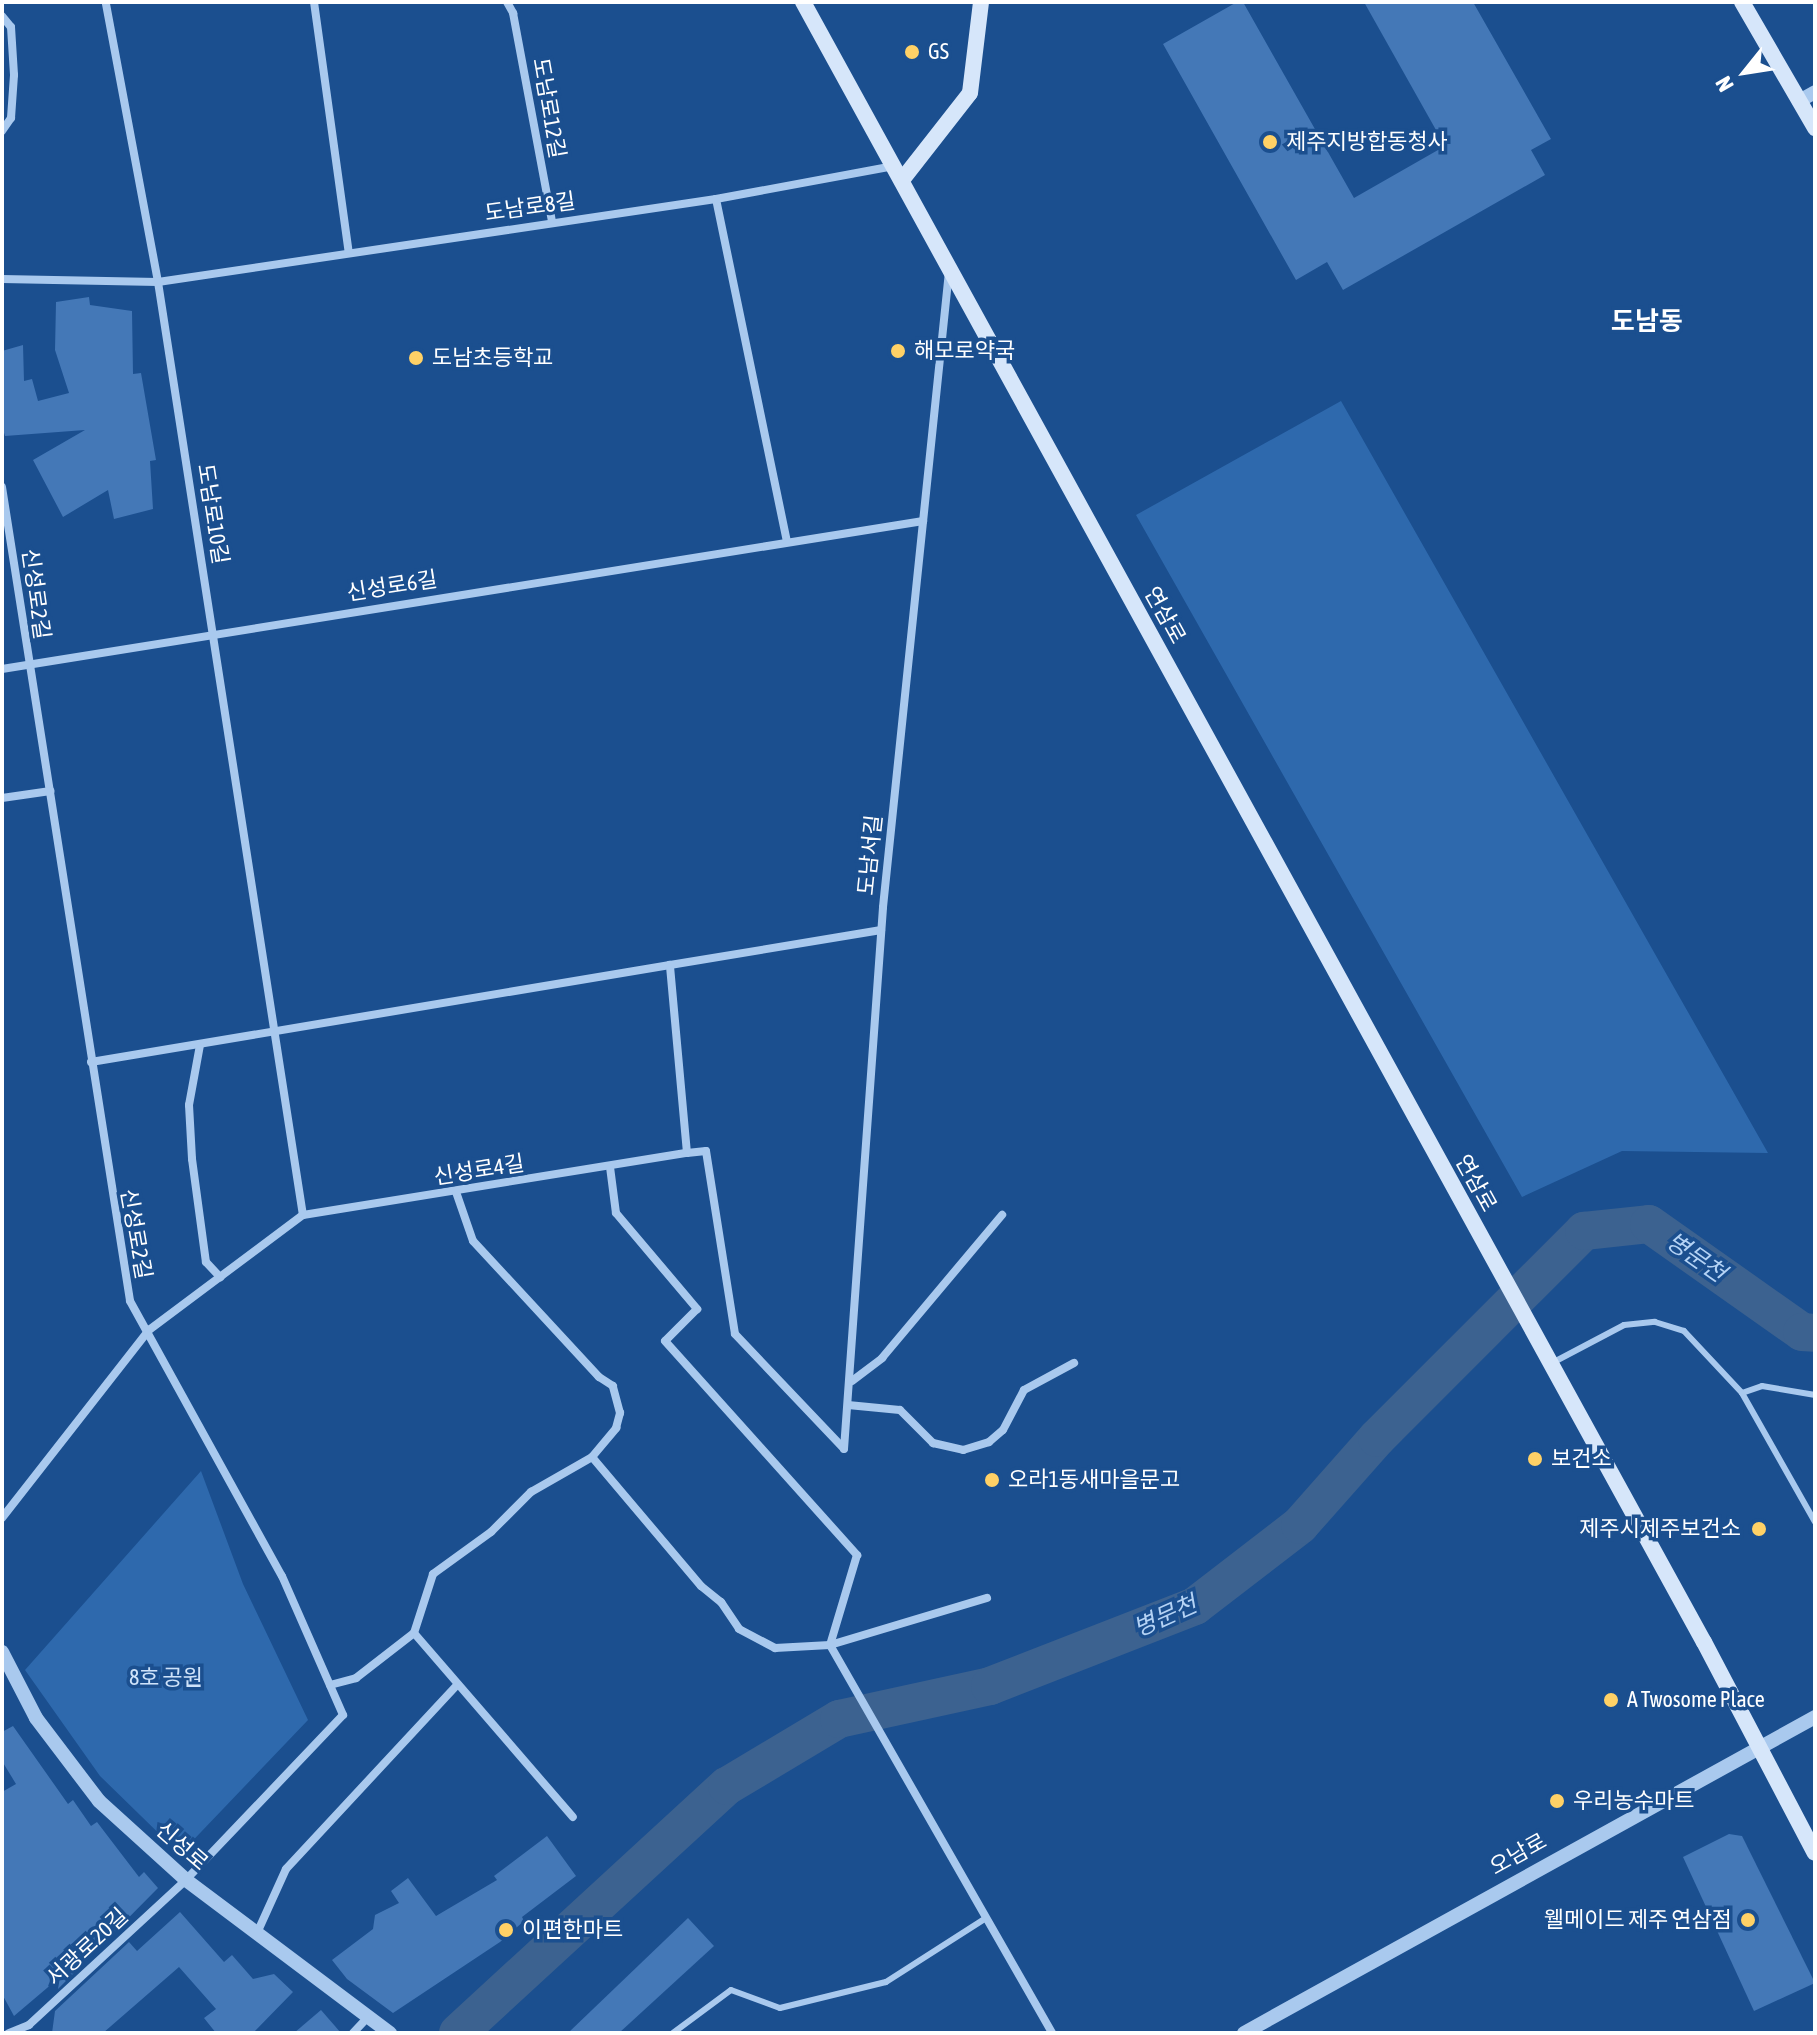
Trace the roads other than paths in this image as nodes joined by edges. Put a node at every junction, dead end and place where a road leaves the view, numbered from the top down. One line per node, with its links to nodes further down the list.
1 (314, 2): 15 (street)
2 (507, 2): 14 (street, 도남로12길)
3 (803, 2): 12 (main road, 연삼로)
4 (981, 2): 12 (main road)
5 (1742, 2): 9 (main road)
6 (108, 3): 18 (street, 도남로10길)
7 (2, 16): 11 (street)
8 (1815, 92): 9 (street)
9 (1799, 101): 10 (main road)
10 (1815, 128)
11 (2, 131)
12 (898, 173): 13 (street, 도남로8길); 16 (main road, 연삼로)
13 (716, 199): 14 (street, 도남로8길); 21 (street)
14 (552, 222): 15 (street, 도남로8길)
15 (349, 253): 18 (street, 도남로8길)
16 (949, 267): 20 (street, 도남서길); 40 (main road, 연삼로)
17 (2, 279): 18 (street, 도남로8길)
18 (158, 282): 22 (street, 도남로10길)
19 (2, 487): 23 (street, 신성로2길)
20 (923, 521): 21 (street, 신성로6길); 27 (street, 도남서길)
21 (787, 541): 22 (street, 신성로6길)
22 (213, 632): 23 (street, 신성로6길); 29 (street, 도남로10길)
23 (29, 665): 24 (street, 신성로6길); 25 (street, 신성로2길)
24 (2, 669)
25 (50, 791): 26 (street); 31 (street, 신성로2길)
26 (2, 798)
27 (881, 930): 28 (street); 41 (street, 도남서길)
28 (670, 965): 29 (street); 32 (street)
29 (274, 1032): 30 (street); 35 (street, 도남로10길)
30 (200, 1045): 31 (street); 37 (street)
31 (91, 1062): 38 (street, 신성로2길)
32 (687, 1153): 33 (street, 신성로4길); 44 (street, 도남서길)
33 (610, 1167): 34 (street, 신성로4길); 50 (street)
34 (456, 1192): 35 (street, 신성로4길); 45 (street)
35 (303, 1215): 37 (street, 신성로4길)
36 (1002, 1215): 41 (street)
37 (220, 1277): 38 (street, 신성로4길)
38 (149, 1330): 46 (street, 신성로4길); 52 (street, 신성로2길)
39 (1074, 1363): 44 (street)
40 (1550, 1364): 42 (lane); 55 (main road)
41 (852, 1381): 44 (street, 도남서길)
42 (1742, 1393): 43 (lane); 47 (lane)
43 (1815, 1395)
44 (848, 1405)
45 (592, 1457): 49 (street); 50 (street)
46 (2, 1518)
47 (1815, 1522)
48 (987, 1598): 50 (street)
49 (414, 1633): 52 (street); 53 (street)
50 (830, 1645): 59 (street)
51 (2, 1652): 58 (street, 신성로)
52 (330, 1685): 58 (street, 신성로2길)
53 (456, 1686): 56 (street); 60 (street)
54 (1815, 1717): 55 (street, 오남로)
55 (1758, 1746): 57 (main road); 67 (street, 오남로)
56 (573, 1817)
57 (1815, 1853)
58 (186, 1880): 60 (street, 신성로); 62 (street, 서광로20길)
59 (986, 1918): 65 (lane); 66 (street)
60 (257, 1933): 61 (street, 신성로)
61 (380, 2025): 64 (street)
62 (32, 2029): 63 (street, 서광로20길)
63 (9, 2033)
64 (353, 2033)
65 (673, 2033)
66 (1052, 2033)
67 (1244, 2033)

